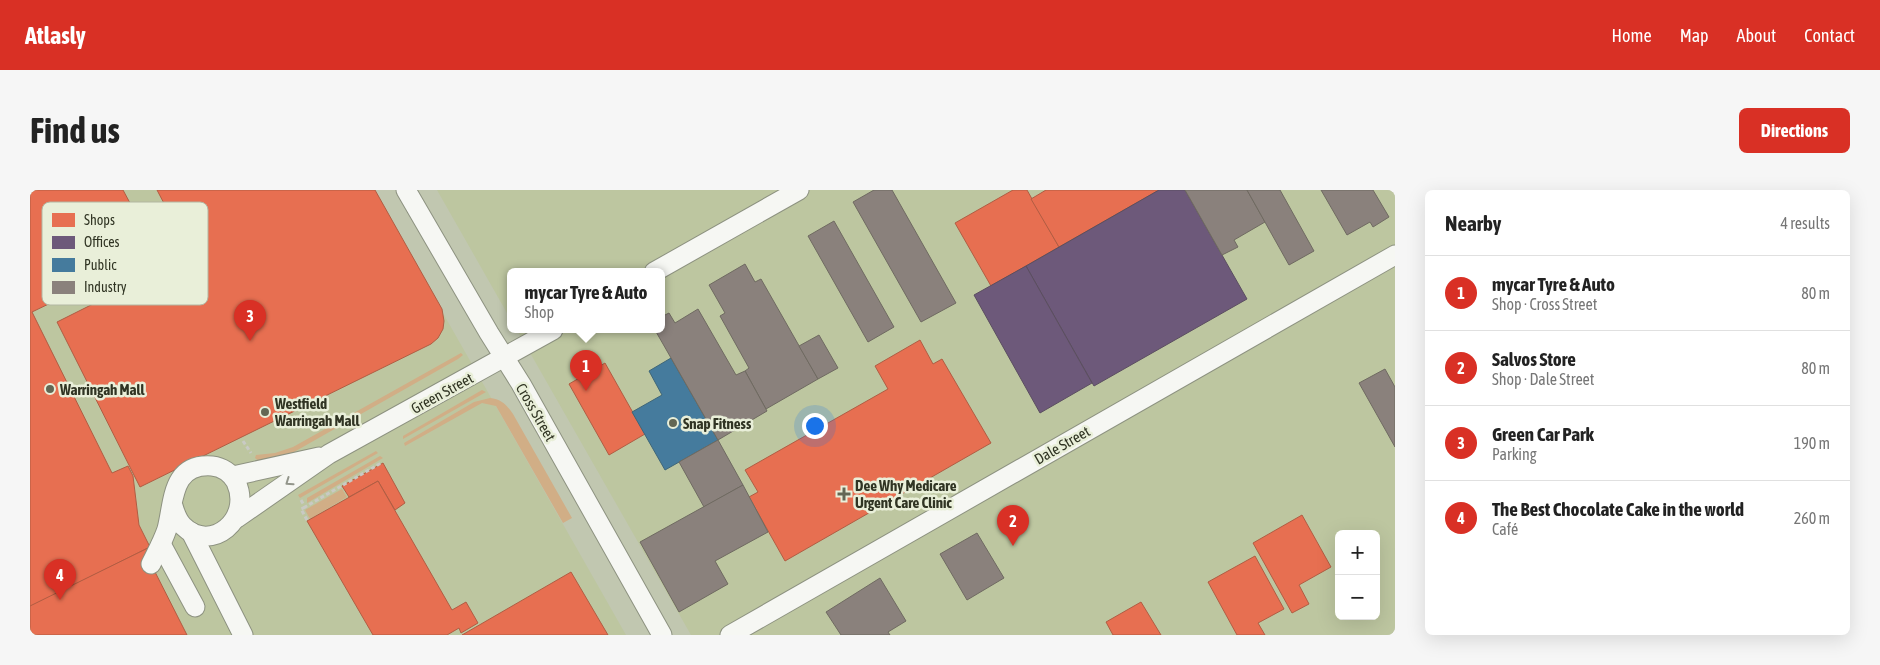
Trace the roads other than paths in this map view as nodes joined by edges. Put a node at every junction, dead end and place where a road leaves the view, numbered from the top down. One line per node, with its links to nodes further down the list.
1 (406, 190): 6 (street, Cross Street)
2 (799, 190): 4 (street)
3 (1395, 255): 17 (street, Dale Street)
4 (661, 268)
5 (548, 333): 6 (street, Green Street)
6 (504, 358): 7 (street, Green Street); 16 (street, Cross Street)
7 (330, 454): 8 (street, Green Street); 10 (street, Green Street, one-way to 10)
8 (233, 476): 9 (street); 10 (street)
9 (173, 506): 11 (street); 12 (street)
10 (236, 518): 11 (street)
11 (191, 532): 15 (street)
12 (161, 544): 13 (street); 14 (street)
13 (151, 564)
14 (195, 607)
15 (243, 635)
16 (662, 635)
17 (730, 635)

